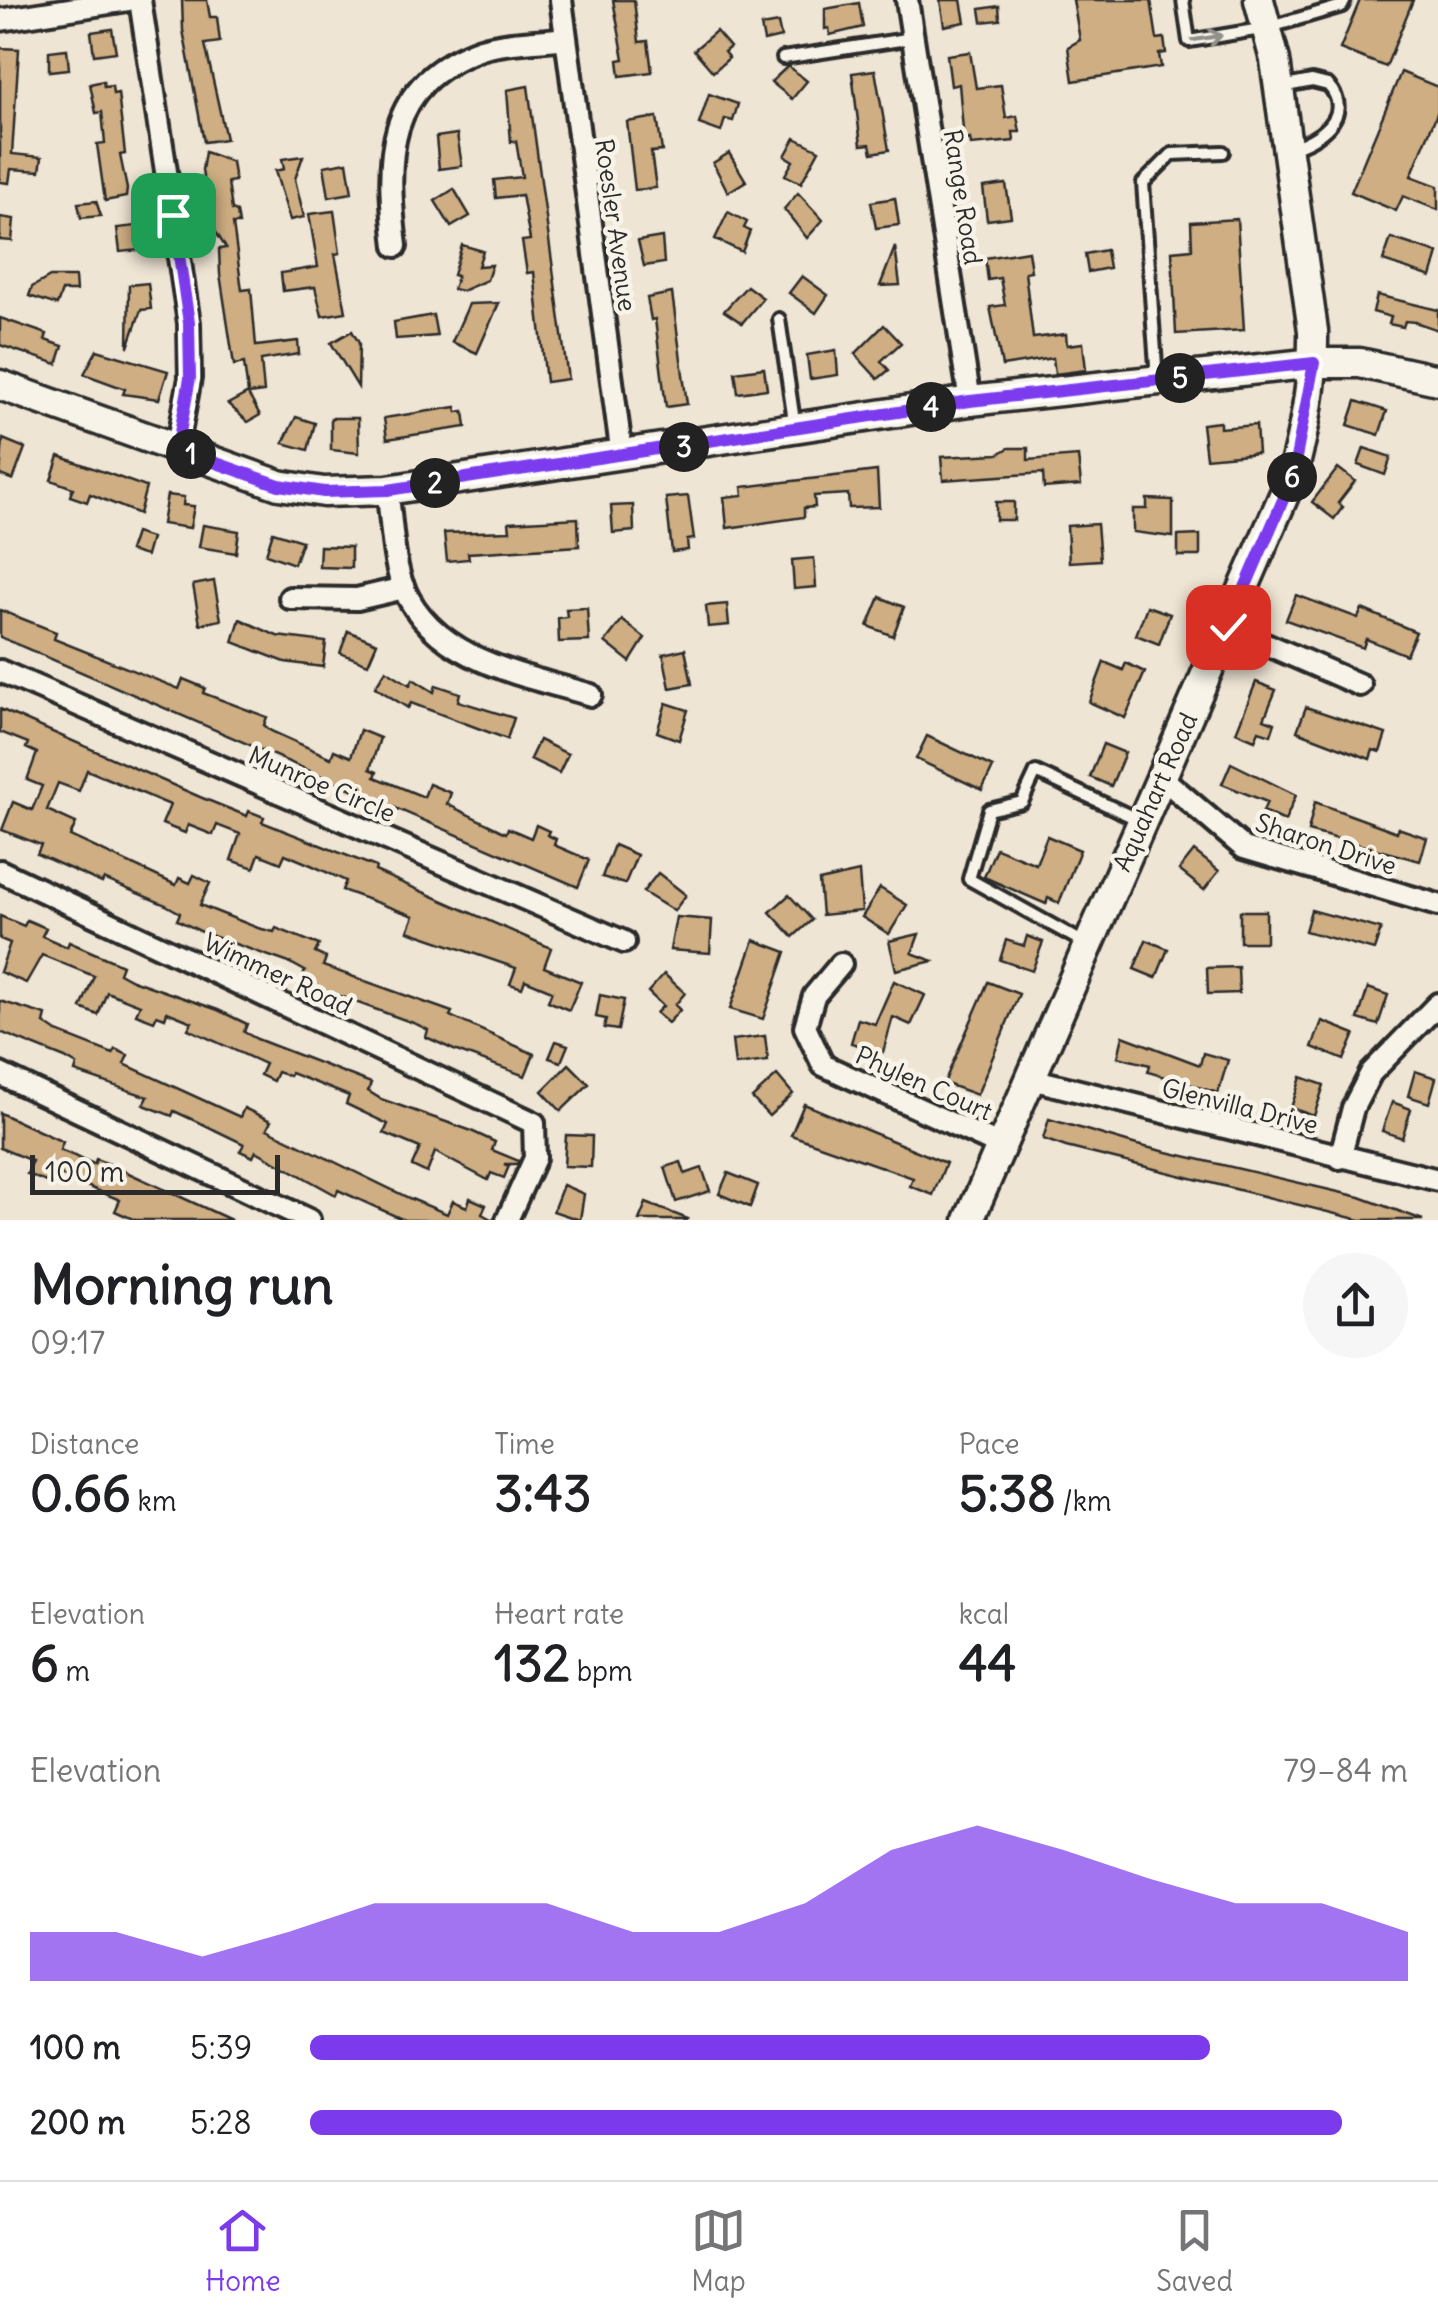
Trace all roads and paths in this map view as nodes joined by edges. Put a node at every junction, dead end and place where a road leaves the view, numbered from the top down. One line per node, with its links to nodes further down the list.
1 (128, 0): 10 (street)
2 (140, 0): 26 (street)
3 (561, 0): 12 (street, Roesler Avenue)
4 (907, 0): 13 (street, Range Road)
5 (1183, 0): 11 (lane, one-way to 11)
6 (1259, 0): 11 (street, Aquahart Road)
7 (1311, 0): 9 (lane)
8 (1344, 0): 9 (lane)
9 (1314, 14): 11 (lane)
10 (0, 20)
11 (1267, 28): 15 (street, Aquahart Road)
12 (565, 38): 18 (street); 27 (street, Roesler Avenue)
13 (913, 38): 14 (lane); 24 (street, Range Road)
14 (783, 58)
15 (1279, 88): 16 (street, Aquahart Road); 16 (lane)
16 (1288, 150): 20 (street, Aquahart Road)
17 (1223, 152): 21 (lane)
18 (396, 246)
19 (779, 319): 25 (lane)
20 (1314, 363): 21 (street); 22 (street); 31 (street, Aquahart Road)
21 (1157, 380): 24 (street)
22 (1438, 380)
23 (0, 386): 26 (street)
24 (970, 401): 25 (street)
25 (795, 429): 27 (street)
26 (177, 449): 28 (street)
27 (622, 456): 28 (street)
28 (388, 490): 29 (street)
29 (404, 588): 30 (street); 34 (street)
30 (290, 598)
31 (1228, 627): 33 (street); 35 (street, Aquahart Road)
32 (0, 671): 39 (street, Munroe Circle)
33 (1360, 685)
34 (591, 695)
35 (1161, 777): 36 (street, Aquahart Road); 38 (street, Sharon Drive)
36 (1142, 821): 40 (street, Aquahart Road); 40 (lane)
37 (0, 871): 49 (street, Wimmer Road)
38 (1438, 904)
39 (624, 942)
40 (1088, 945): 44 (street, Aquahart Road)
41 (841, 964): 45 (street, Phylen Court)
42 (1438, 1004): 46 (street)
43 (0, 1074): 48 (street)
44 (1030, 1079): 45 (street, Aquahart Road); 46 (street, Glenvilla Drive)
45 (1001, 1146): 50 (street, Aquahart Road)
46 (1340, 1158): 47 (street, Glenvilla Drive)
47 (1438, 1180)
48 (309, 1220)
49 (507, 1220)
50 (968, 1220)

